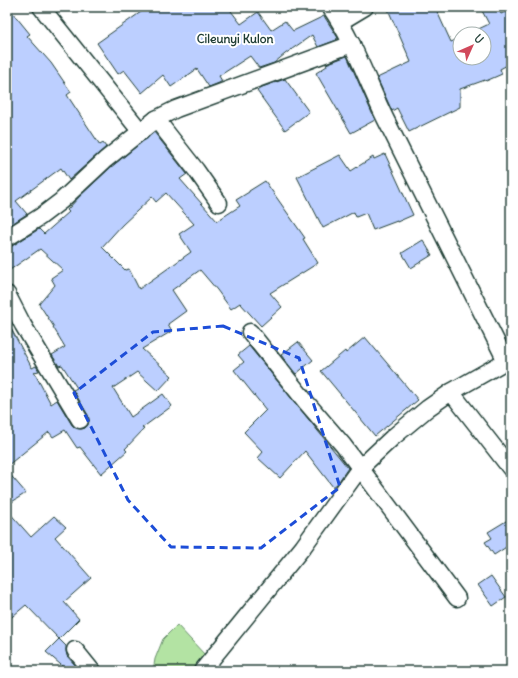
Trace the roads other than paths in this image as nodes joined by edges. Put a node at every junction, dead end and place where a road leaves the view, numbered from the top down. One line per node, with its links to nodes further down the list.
1 (40, 7): 7 (street)
2 (330, 7): 4 (street)
3 (365, 7): 4 (street)
4 (340, 22): 5 (street)
5 (352, 44): 6 (street); 12 (street)
6 (156, 119): 7 (street); 8 (street)
7 (141, 132): 9 (street)
8 (219, 203)
9 (7, 238)
10 (7, 294): 14 (street)
11 (250, 332): 15 (street)
12 (508, 360): 13 (street)
13 (451, 392): 15 (street); 16 (street)
14 (80, 420)
15 (360, 468): 17 (street); 20 (street)
16 (511, 469)
17 (457, 598)
18 (75, 650): 19 (street)
19 (92, 671)
20 (202, 671)

